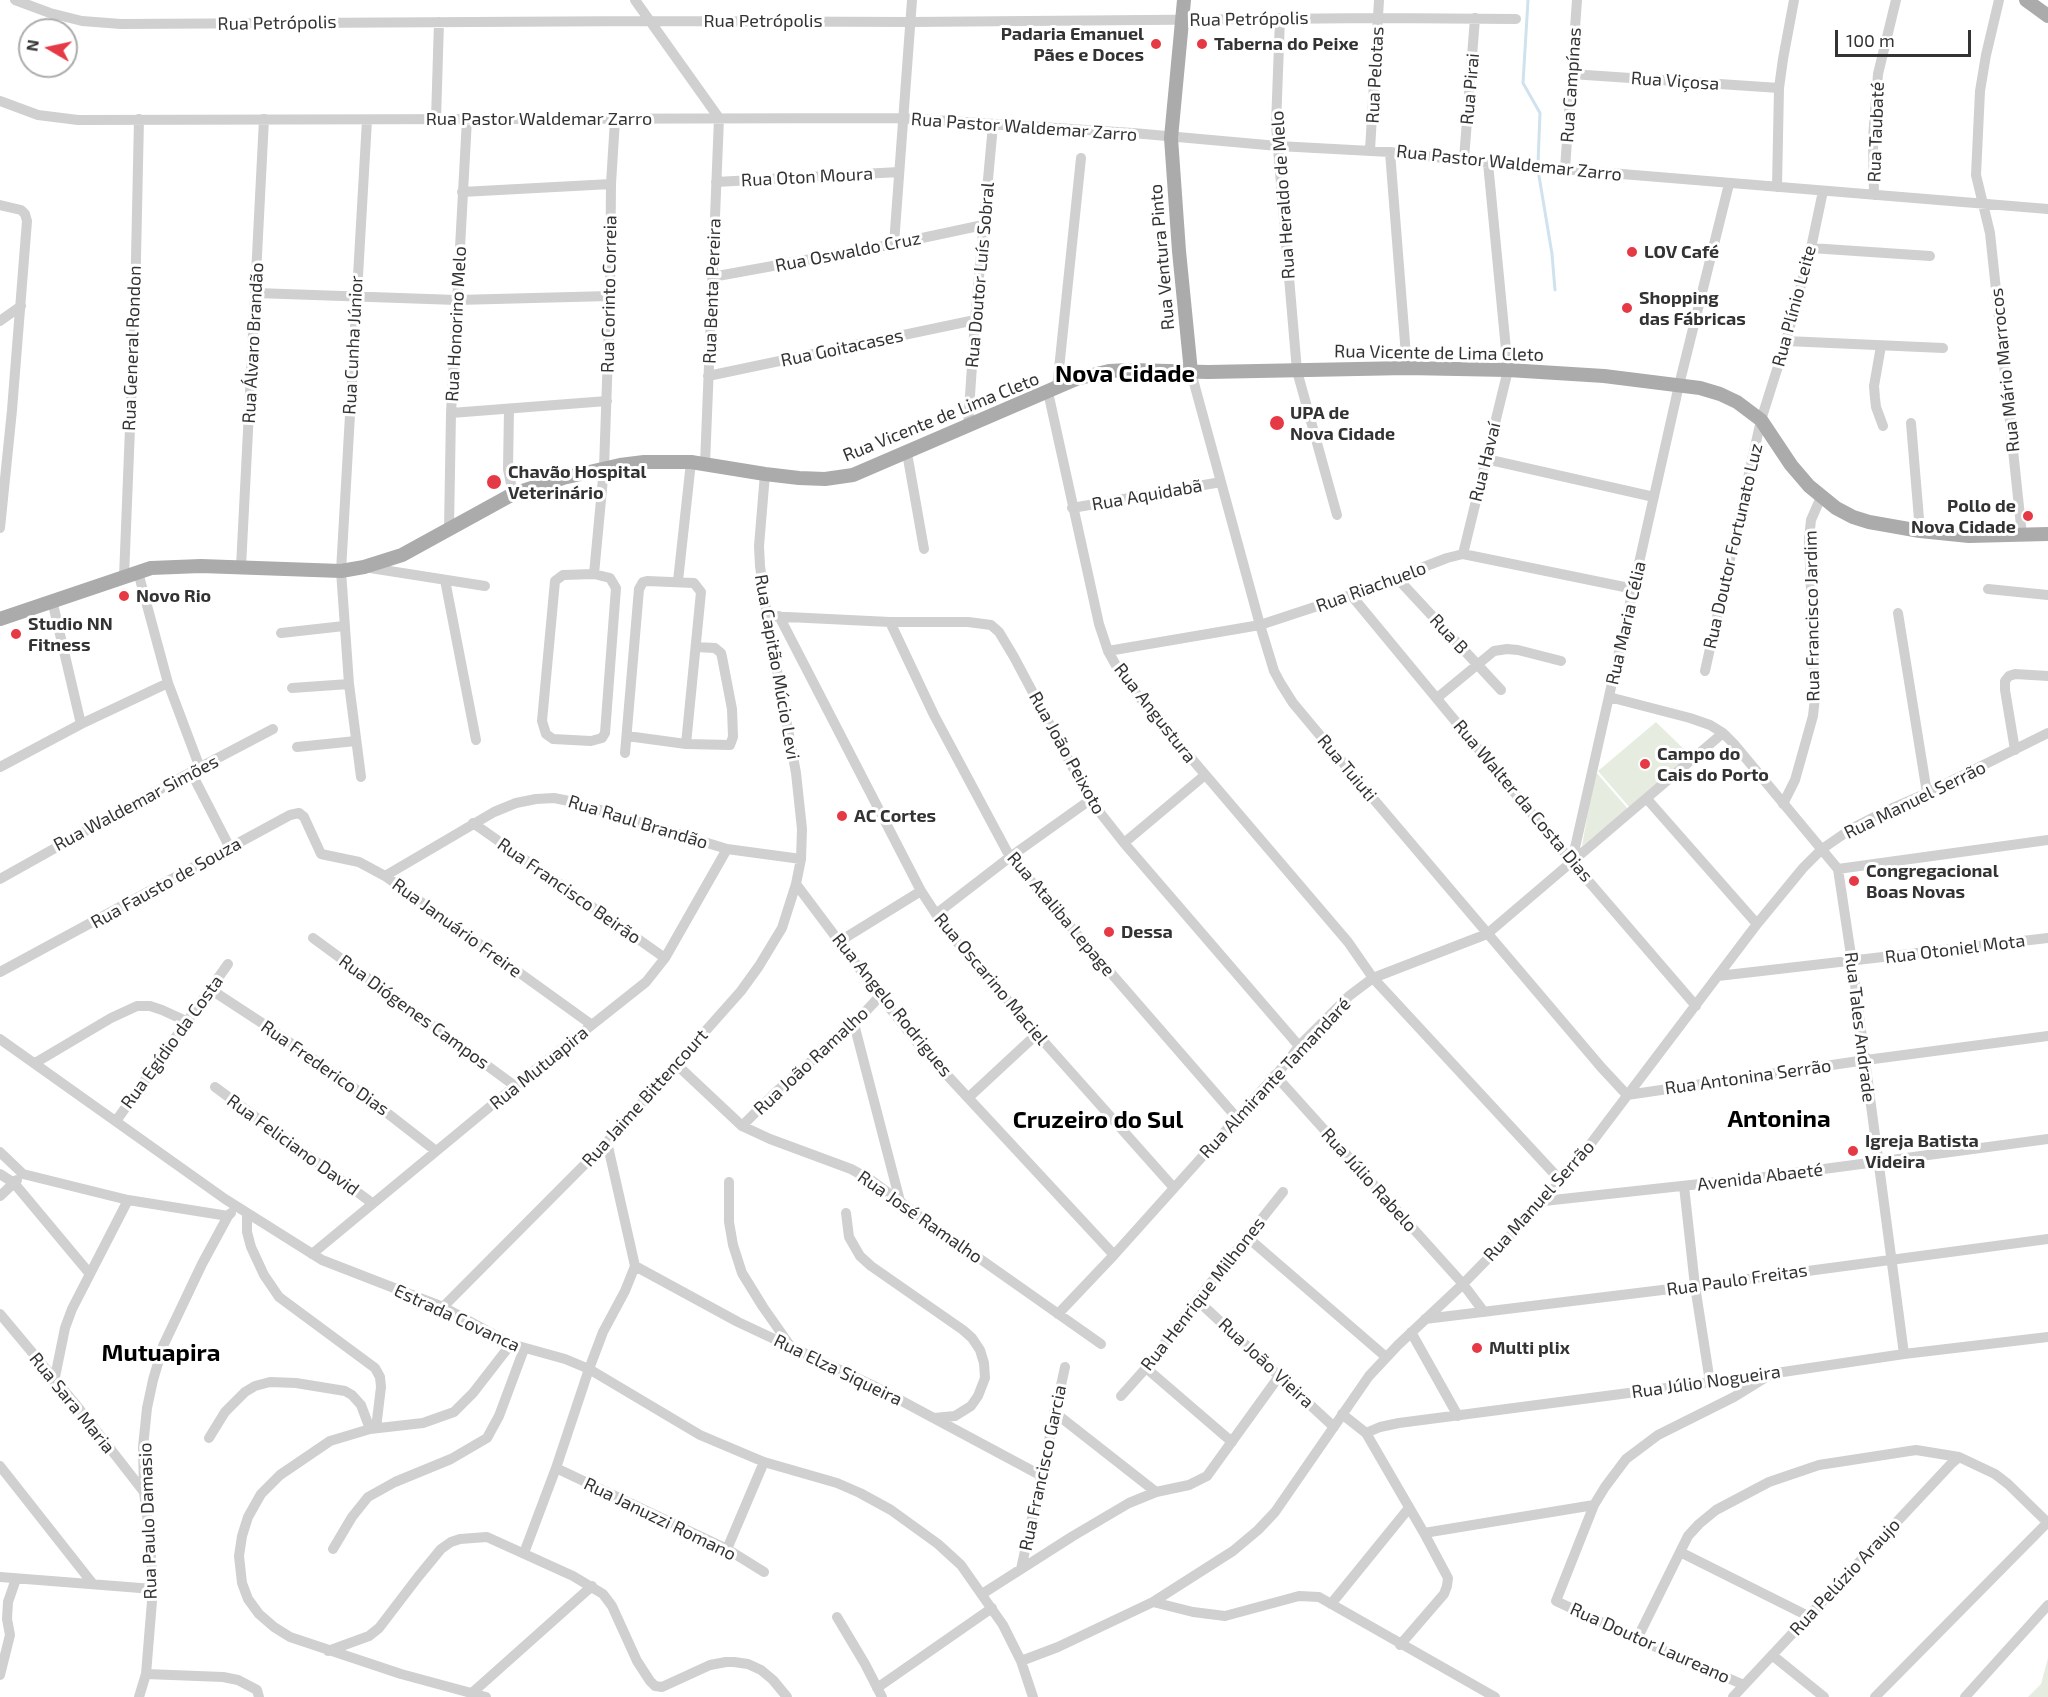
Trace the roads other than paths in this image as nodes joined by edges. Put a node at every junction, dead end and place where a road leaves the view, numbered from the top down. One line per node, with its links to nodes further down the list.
1 (15, 0): 18 (street, Rua Petrópolis)
2 (635, 0): 17 (street)
3 (912, 0): 19 (street)
4 (1184, 0): 16 (main road, Rua Ventura Pinto)
5 (1379, 0): 13 (street, Rua Pelotas)
6 (1577, 0): 20 (street, Rua Campínas)
7 (1794, 0): 21 (street)
8 (1896, 0): 47 (street, Rua Taubaté)
9 (1999, 0): 49 (street, Rua Mário Marrocos)
10 (2026, 0): 11 (main road)
11 (2048, 16)
12 (1280, 18): 13 (street, Rua Petrópolis); 16 (street, Rua Petrópolis); 33 (street, Rua Heraldo de Melo)
13 (1378, 18): 14 (street, Rua Petrópolis); 34 (street, Rua Pelotas)
14 (1475, 18): 15 (street, Rua Petrópolis); 37 (street, Rua Pirai)
15 (1515, 19)
16 (1183, 20): 19 (street, Rua Petrópolis); 32 (main road, Rua Ventura Pinto)
17 (649, 21): 18 (street, Rua Petrópolis); 19 (street, Rua Petrópolis); 23 (street)
18 (440, 22): 27 (street)
19 (910, 22): 24 (street)
20 (1571, 74): 21 (street, Rua Viçosa); 39 (street, Rua Campínas)
21 (1779, 88): 44 (street)
22 (0, 101): 25 (street, Rua Pastor Waldemar Zarro)
23 (719, 118): 24 (street, Rua Pastor Waldemar Zarro); 30 (street, Rua Pastor Waldemar Zarro); 41 (street, Rua Benta Pereira)
24 (903, 118): 31 (street, Rua Pastor Waldemar Zarro); 40 (street)
25 (139, 119): 26 (street, Rua Pastor Waldemar Zarro); 104 (street, Rua General Rondon)
26 (264, 119): 29 (street, Rua Pastor Waldemar Zarro); 56 (street, Rua Álvaro Brandão)
27 (436, 119): 28 (street, Rua Pastor Waldemar Zarro); 29 (street, Rua Pastor Waldemar Zarro)
28 (467, 119): 30 (street, Rua Pastor Waldemar Zarro); 46 (street, Rua Honorino Melo)
29 (367, 120): 58 (street, Rua Cunha Júnior)
30 (615, 120): 42 (street, Rua Corinto Correia)
31 (993, 125): 32 (street, Rua Pastor Waldemar Zarro); 51 (street, Rua Doutor Luís Sobral)
32 (1171, 138): 33 (street, Rua Pastor Waldemar Zarro); 69 (main road, Rua Ventura Pinto)
33 (1278, 146): 34 (street, Rua Pastor Waldemar Zarro); 68 (street, Rua Heraldo de Melo)
34 (1370, 150): 35 (street, Rua Pastor Waldemar Zarro)
35 (1390, 152): 37 (street, Rua Pastor Waldemar Zarro); 66 (street)
36 (1080, 158): 72 (street, Rua Angustura)
37 (1464, 159): 38 (street, Rua Pastor Waldemar Zarro)
38 (1488, 163): 39 (street, Rua Pastor Waldemar Zarro); 67 (street, Rua Havaí)
39 (1565, 169): 43 (street, Rua Pastor Waldemar Zarro)
40 (898, 172): 41 (street, Rua Oton Moura); 52 (street)
41 (716, 182): 55 (street, Rua Benta Pereira)
42 (611, 184): 46 (street); 57 (street, Rua Corinto Correia)
43 (1729, 184): 44 (street, Rua Pastor Waldemar Zarro); 71 (street, Rua Maria Célia)
44 (1777, 187): 45 (street, Rua Pastor Waldemar Zarro)
45 (1823, 191): 47 (street, Rua Pastor Waldemar Zarro); 53 (street, Rua Plínio Leite)
46 (462, 192): 59 (street, Rua Honorino Melo)
47 (1874, 195): 49 (street, Rua Pastor Waldemar Zarro)
48 (0, 205): 60 (street)
49 (1983, 205): 50 (street, Rua Pastor Waldemar Zarro); 96 (street, Rua Mário Marrocos)
50 (2048, 209)
51 (983, 225): 52 (street, Rua Oswaldo Cruz); 61 (street, Rua Doutor Luís Sobral)
52 (894, 244): 55 (street, Rua Oswaldo Cruz)
53 (1811, 248): 54 (street); 63 (street, Rua Plínio Leite)
54 (1930, 256)
55 (712, 277): 70 (street, Rua Benta Pereira)
56 (256, 293): 58 (street); 99 (street, Rua Álvaro Brandão)
57 (610, 296): 59 (street); 73 (street, Rua Corinto Correia)
58 (356, 297): 59 (street); 101 (street, Rua Cunha Júnior)
59 (457, 300): 75 (street, Rua Honorino Melo)
60 (21, 306): 62 (street); 82 (street)
61 (975, 320): 70 (street, Rua Goitacases); 78 (street, Rua Doutor Luís Sobral)
62 (0, 321)
63 (1786, 341): 64 (street); 76 (street, Rua Plínio Leite)
64 (1881, 346): 65 (street); 79 (street)
65 (1943, 348)
66 (1407, 368): 67 (main road, Rua Vicente de Lima Cleto); 68 (main road, Rua Vicente de Lima Cleto)
67 (1508, 370): 71 (main road, Rua Vicente de Lima Cleto); 81 (street, Rua Havaí)
68 (1297, 371): 69 (main road, Rua Vicente de Lima Cleto); 91 (street, Rua Heraldo de Melo)
69 (1191, 372): 72 (main road, Rua Vicente de Lima Cleto); 86 (street, Rua Tuiuti)
70 (708, 376): 83 (street, Rua Benta Pereira)
71 (1680, 385): 76 (main road, Rua Vicente de Lima Cleto); 88 (street, Rua Maria Célia)
72 (1052, 390): 78 (main road, Rua Vicente de Lima Cleto); 90 (street, Rua Angustura)
73 (607, 401): 74 (street); 84 (street, Rua Corinto Correia)
74 (509, 409): 75 (street); 87 (street)
75 (452, 413): 93 (street, Rua Honorino Melo)
76 (1761, 420): 89 (main road, Rua Vicente de Lima Cleto); 126 (street, Rua Doutor Fortunato Luz)
77 (1911, 423): 94 (street)
78 (968, 426): 80 (main road, Rua Vicente de Lima Cleto)
79 (1883, 426)
80 (907, 453): 85 (main road, Rua Vicente de Lima Cleto); 97 (street)
81 (1486, 459): 88 (street); 98 (street, Rua Havaí)
82 (4, 460): 92 (street)
83 (698, 463): 84 (main road, Rua Vicente de Lima Cleto); 85 (main road, Rua Vicente de Lima Cleto); 107 (street, Rua Benta Pereira)
84 (604, 468): 87 (main road, Rua Vicente de Lima Cleto); 103 (street, Rua Corinto Correia)
85 (765, 474): 115 (street, Rua Capitão Múcio Levi)
86 (1221, 482): 90 (street, Rua Aquidabã); 119 (street, Rua Tuiuti)
87 (513, 494): 93 (main road, Rua Vicente de Lima Cleto)
88 (1654, 497): 109 (street, Rua Maria Célia)
89 (1821, 497): 94 (main road, Rua Vicente de Lima Cleto); 152 (street, Rua Francisco Jardim)
90 (1072, 508): 123 (street, Rua Angustura)
91 (1337, 515)
92 (0, 528)
93 (449, 529): 100 (main road, Rua Vicente de Lima Cleto)
94 (1920, 531): 96 (main road, Rua Vicente de Lima Cleto)
95 (2048, 534): 96 (main road, Rua Vicente de Lima Cleto)
96 (2022, 535)
97 (924, 549)
98 (1462, 554): 105 (street, Rua Riachuelo); 109 (street, Rua Riachuelo)
99 (241, 567): 101 (main road, Rua Vicente de Lima Cleto); 102 (main road, Rua Vicente de Lima Cleto)
100 (364, 567): 101 (main road, Rua Vicente de Lima Cleto); 106 (street)
101 (341, 571): 120 (street, Rua Cunha Júnior)
102 (138, 572): 104 (main road, Rua Vicente de Lima Cleto); 128 (street)
103 (594, 574): 103 (street)
104 (124, 577): 113 (main road, Rua Vicente de Lima Cleto)
105 (1397, 578): 112 (street, Rua Riachuelo); 125 (street, Rua B)
106 (445, 580): 108 (street); 139 (street)
107 (678, 581): 122 (street); 138 (street)
108 (485, 586)
109 (1634, 589): 132 (street, Rua Maria Célia)
110 (1988, 589): 111 (street)
111 (2048, 595)
112 (1351, 596): 119 (street, Rua Riachuelo); 133 (street, Rua Walter da Costa Dias)
113 (52, 600): 117 (main road, Rua Vicente de Lima Cleto); 134 (street)
114 (1898, 613): 149 (street)
115 (767, 616): 116 (street, Rua João Peixoto); 161 (street, Rua Capitão Múcio Levi)
116 (779, 616): 118 (street, Rua João Peixoto); 167 (street, Rua Oscarino Maciel)
117 (0, 619)
118 (890, 622): 151 (street, Rua João Peixoto); 160 (street, Rua Ataliba Lepage)
119 (1260, 625): 123 (street, Rua Riachuelo); 170 (street, Rua Tuiuti)
120 (344, 626): 121 (street); 129 (street, Rua Cunha Júnior)
121 (281, 633)
122 (696, 647): 141 (street); 141 (street)
123 (1108, 651): 147 (street, Rua Angustura)
124 (1561, 661): 125 (street)
125 (1478, 665): 131 (street, Rua B); 133 (street)
126 (1705, 672)
127 (2048, 676): 143 (street)
128 (168, 683): 134 (street); 146 (street)
129 (349, 684): 130 (street); 140 (street, Rua Cunha Júnior)
130 (292, 688)
131 (1501, 690)
132 (1609, 697): 137 (street); 162 (street, Rua Maria Célia)
133 (1437, 698): 162 (street, Rua Walter da Costa Dias)
134 (81, 724): 145 (street)
135 (273, 729): 146 (street, Rua Waldemar Simões)
136 (2048, 733): 143 (street, Rua Manuel Serrão)
137 (1723, 734): 150 (street, Rua Almirante Tamandaré); 152 (street)
138 (627, 736): 141 (street); 144 (street)
139 (476, 740)
140 (356, 741): 142 (street); 148 (street, Rua Cunha Júnior)
141 (686, 744)
142 (297, 747)
143 (2015, 750): 149 (street, Rua Manuel Serrão)
144 (625, 753)
145 (0, 767)
146 (196, 770): 157 (street); 165 (street, Rua Waldemar Simões)
147 (1205, 775): 155 (street); 179 (street, Rua Angustura)
148 (361, 777)
149 (1927, 793): 159 (street, Rua Manuel Serrão)
150 (1647, 799): 162 (street, Rua Almirante Tamandaré); 169 (street)
151 (1090, 800): 155 (street, Rua João Peixoto); 160 (street)
152 (1783, 804): 159 (street)
153 (473, 823): 158 (street, Rua Raul Brandão); 164 (street, Rua Raul Brandão); 174 (street, Rua Francisco Beirão)
154 (2048, 840): 163 (street)
155 (1124, 843): 189 (street, Rua João Peixoto)
156 (316, 846): 157 (street, Rua Fausto de Souza); 164 (street, Rua Januário Freire)
157 (230, 848): 177 (street, Rua Fausto de Souza)
158 (727, 849): 161 (street, Rua Raul Brandão); 174 (street, Rua Mutuapira)
159 (1822, 849): 163 (street); 169 (street, Rua Manuel Serrão)
160 (1010, 857): 168 (street); 198 (street, Rua Ataliba Lepage)
161 (801, 859): 166 (street, Rua Jaime Bittencourt)
162 (1572, 862): 170 (street, Rua Almirante Tamandaré); 182 (street, Rua Walter da Costa Dias)
163 (1838, 869): 175 (street, Rua Tales Andrade)
164 (385, 876): 185 (street, Rua Januário Freire)
165 (0, 879)
166 (796, 884): 173 (street, Rua Angelo Rodrigues); 192 (street, Rua Jaime Bittencourt)
167 (921, 891): 168 (street, Rua Oscarino Maciel); 173 (street)
168 (936, 914): 186 (street, Rua Oscarino Maciel)
169 (1756, 924): 178 (street, Rua Manuel Serrão)
170 (1487, 934): 179 (street, Rua Almirante Tamandaré); 196 (street, Rua Tuiuti)
171 (314, 938): 194 (street, Rua Diógenes Campos)
172 (2048, 938): 175 (street, Rua Otoniel Mota)
173 (840, 940): 181 (street, Rua Angelo Rodrigues)
174 (664, 958): 185 (street, Rua Mutuapira)
175 (1852, 962): 178 (street, Rua Otoniel Mota); 190 (street, Rua Tales Andrade)
176 (228, 964): 180 (street, Rua Egídio da Costa)
177 (0, 972)
178 (1718, 976): 182 (street, Rua Manuel Serrão)
179 (1373, 978): 189 (street, Rua Almirante Tamandaré); 208 (street, Rua Angustura)
180 (210, 989): 183 (street, Rua Egídio da Costa); 203 (street, Rua Frederico Dias)
181 (880, 996): 184 (street, Rua João Ramalho); 197 (street, Rua Angelo Rodrigues)
182 (1696, 1006): 196 (street, Rua Manuel Serrão)
183 (186, 1021): 191 (street); 199 (street, Rua Egídio da Costa)
184 (854, 1024): 200 (street, Rua João Ramalho); 216 (street)
185 (592, 1025): 194 (street, Rua Mutuapira)
186 (1037, 1034): 197 (street); 212 (street, Rua Oscarino Maciel)
187 (2048, 1036): 190 (street, Rua Antonina Serrão)
188 (0, 1039): 191 (street, Estrada Covanca)
189 (1299, 1046): 193 (street, Rua Almirante Tamandaré)
190 (1866, 1060): 196 (street, Rua Antonina Serrão); 205 (street, Rua Tales Andrade)
191 (35, 1064): 199 (street, Estrada Covanca)
192 (676, 1064): 200 (street, Rua José Ramalho); 202 (street, Rua Jaime Bittencourt)
193 (1275, 1075): 198 (street, Rua Almirante Tamandaré); 229 (street, Rua Júlio Rabelo)
194 (515, 1086): 203 (street, Rua Mutuapira)
195 (214, 1087): 218 (street, Rua Feliciano David)
196 (1627, 1095): 208 (street, Rua Manuel Serrão)
197 (968, 1098): 225 (street, Rua Angelo Rodrigues)
198 (1237, 1118): 212 (street, Rua Almirante Tamandaré)
199 (116, 1121): 219 (street, Estrada Covanca)
200 (742, 1126): 216 (street, Rua José Ramalho)
201 (2048, 1138): 205 (street, Avenida Abaeté)
202 (607, 1142): 227 (street); 232 (street, Rua Jaime Bittencourt)
203 (436, 1151): 218 (street, Rua Mutuapira)
204 (0, 1152): 207 (street)
205 (1877, 1161): 211 (street, Avenida Abaeté); 226 (street, Rua Tales Andrade)
206 (0, 1174): 210 (street)
207 (22, 1174): 210 (street); 215 (street)
208 (1561, 1181): 217 (street, Rua Manuel Serrão)
209 (729, 1182): 241 (street)
210 (14, 1184): 214 (street); 228 (street)
211 (1684, 1186): 217 (street, Avenida Abaeté); 230 (street)
212 (1174, 1188): 225 (street, Rua Almirante Tamandaré)
213 (1283, 1192): 222 (street, Rua Henrique Milhones)
214 (0, 1196)
215 (128, 1200): 221 (street); 228 (street)
216 (900, 1201): 235 (street, Rua José Ramalho)
217 (1544, 1201): 229 (street, Rua Manuel Serrão)
218 (372, 1203): 224 (street, Rua Mutuapira)
219 (243, 1210): 221 (street, Rua Paulo Damasio); 224 (street, Estrada Covanca); 258 (street)
220 (846, 1213): 256 (street)
221 (228, 1216): 268 (street, Rua Paulo Damasio)
222 (1247, 1237): 231 (street, Rua Henrique Milhones); 244 (street)
223 (2048, 1239): 226 (street, Rua Paulo Freitas)
224 (312, 1254): 232 (street, Estrada Covanca)
225 (1114, 1255): 235 (street, Rua Almirante Tamandaré)
226 (1892, 1258): 230 (street, Rua Paulo Freitas); 243 (street, Rua Tales Andrade)
227 (635, 1266): 241 (street, Rua Elza Siqueira); 247 (street)
228 (90, 1274): 250 (street)
229 (1463, 1284): 233 (street, Rua Júlio Rabelo); 236 (street, Rua Manuel Serrão)
230 (1695, 1286): 233 (street, Rua Paulo Freitas); 251 (street)
231 (1197, 1300): 246 (street, Rua Henrique Milhones); 249 (street, Rua João Vieira)
232 (443, 1307): 239 (street, Estrada Covanca)
233 (1484, 1311): 236 (street, Rua Paulo Freitas)
234 (0, 1314): 250 (street, Rua Sara Maria)
235 (1059, 1314): 240 (street, Rua José Ramalho)
236 (1425, 1319): 237 (street, Rua Manuel Serrão)
237 (1411, 1332): 244 (street, Rua Manuel Serrão); 255 (street)
238 (2048, 1337): 243 (street, Rua Júlio Nogueira)
239 (511, 1344): 242 (street, Estrada Covanca); 258 (street)
240 (1101, 1344)
241 (791, 1347): 256 (street, Rua Elza Siqueira)
242 (524, 1349): 247 (street, Estrada Covanca); 273 (street)
243 (1904, 1354): 248 (street, Rua Júlio Nogueira)
244 (1386, 1357): 254 (street, Rua Manuel Serrão)
245 (1065, 1367): 253 (street, Rua Francisco Garcia)
246 (1146, 1368): 252 (street, Rua Henrique Milhones); 261 (street)
247 (589, 1369): 263 (street, Estrada Covanca); 265 (street)
248 (1773, 1373): 251 (street, Rua Júlio Nogueira); 269 (street)
249 (1280, 1375): 257 (street, Rua João Vieira); 261 (street)
250 (54, 1382): 268 (street, Rua Sara Maria)
251 (1710, 1382): 255 (street, Rua Júlio Nogueira)
252 (1121, 1396)
253 (1054, 1412): 266 (street, Rua Francisco Garcia); 267 (street)
254 (1342, 1414): 257 (street, Rua Manuel Serrão); 259 (street)
255 (1458, 1416): 259 (street, Rua Júlio Nogueira)
256 (934, 1418): 266 (street, Rua Elza Siqueira)
257 (1334, 1427): 285 (street, Rua Manuel Serrão)
258 (373, 1428): 260 (street); 293 (street)
259 (1366, 1433): 270 (street)
260 (209, 1438)
261 (1232, 1442): 267 (street)
262 (1959, 1457): 271 (street); 275 (street); 289 (street, Rua Pelúzio Araujo)
263 (764, 1462): 274 (street); 284 (street, Estrada Covanca)
264 (0, 1466): 281 (street)
265 (556, 1468): 274 (street, Rua Januzzi Romano); 276 (street)
266 (1040, 1475): 277 (street, Rua Francisco Garcia)
267 (1156, 1491): 277 (street)
268 (144, 1492): 283 (street, Rua Paulo Damasio)
269 (1594, 1505): 272 (street); 291 (street, Rua Doutor Laureano)
270 (1409, 1508): 272 (street); 286 (street)
271 (2048, 1522): 309 (street)
272 (1424, 1533): 292 (street)
273 (333, 1549)
274 (727, 1549): 278 (street, Rua Januzzi Romano)
275 (1680, 1552): 289 (street); 291 (street)
276 (524, 1553): 282 (street); 293 (street)
277 (1021, 1569): 284 (street)
278 (764, 1572)
279 (0, 1576): 280 (street)
280 (15, 1579): 281 (street); 297 (street)
281 (93, 1584): 283 (street)
282 (592, 1586): 299 (street); 304 (street)
283 (153, 1589): 296 (street, Rua Paulo Damasio)
284 (982, 1594): 288 (street, Estrada Covanca)
285 (1153, 1602): 286 (street); 295 (street, Rua Manuel Serrão)
286 (1331, 1604): 292 (street)
287 (2048, 1605): 310 (street)
288 (992, 1608): 295 (street, Estrada Covanca); 300 (street)
289 (1808, 1616): 294 (street, Rua Pelúzio Araujo)
290 (837, 1617): 300 (street)
291 (1637, 1639): 298 (street, Rua Doutor Laureano)
292 (1400, 1645): 306 (street)
293 (328, 1651): 299 (street)
294 (1772, 1655): 298 (street, Rua Pelúzio Araujo); 308 (street)
295 (1021, 1661): 305 (street, Estrada Covanca)
296 (146, 1674): 301 (street, Rua Paulo Damasio); 302 (street)
297 (0, 1675)
298 (1744, 1685): 307 (street, Rua Pelúzio Araujo)
299 (472, 1693): 303 (street)
300 (880, 1693)
301 (139, 1697)
302 (259, 1697)
303 (486, 1697)
304 (787, 1697)
305 (1034, 1697)
306 (1495, 1697)
307 (1733, 1697)
308 (1824, 1697)
309 (1875, 1697)
310 (1965, 1697)

